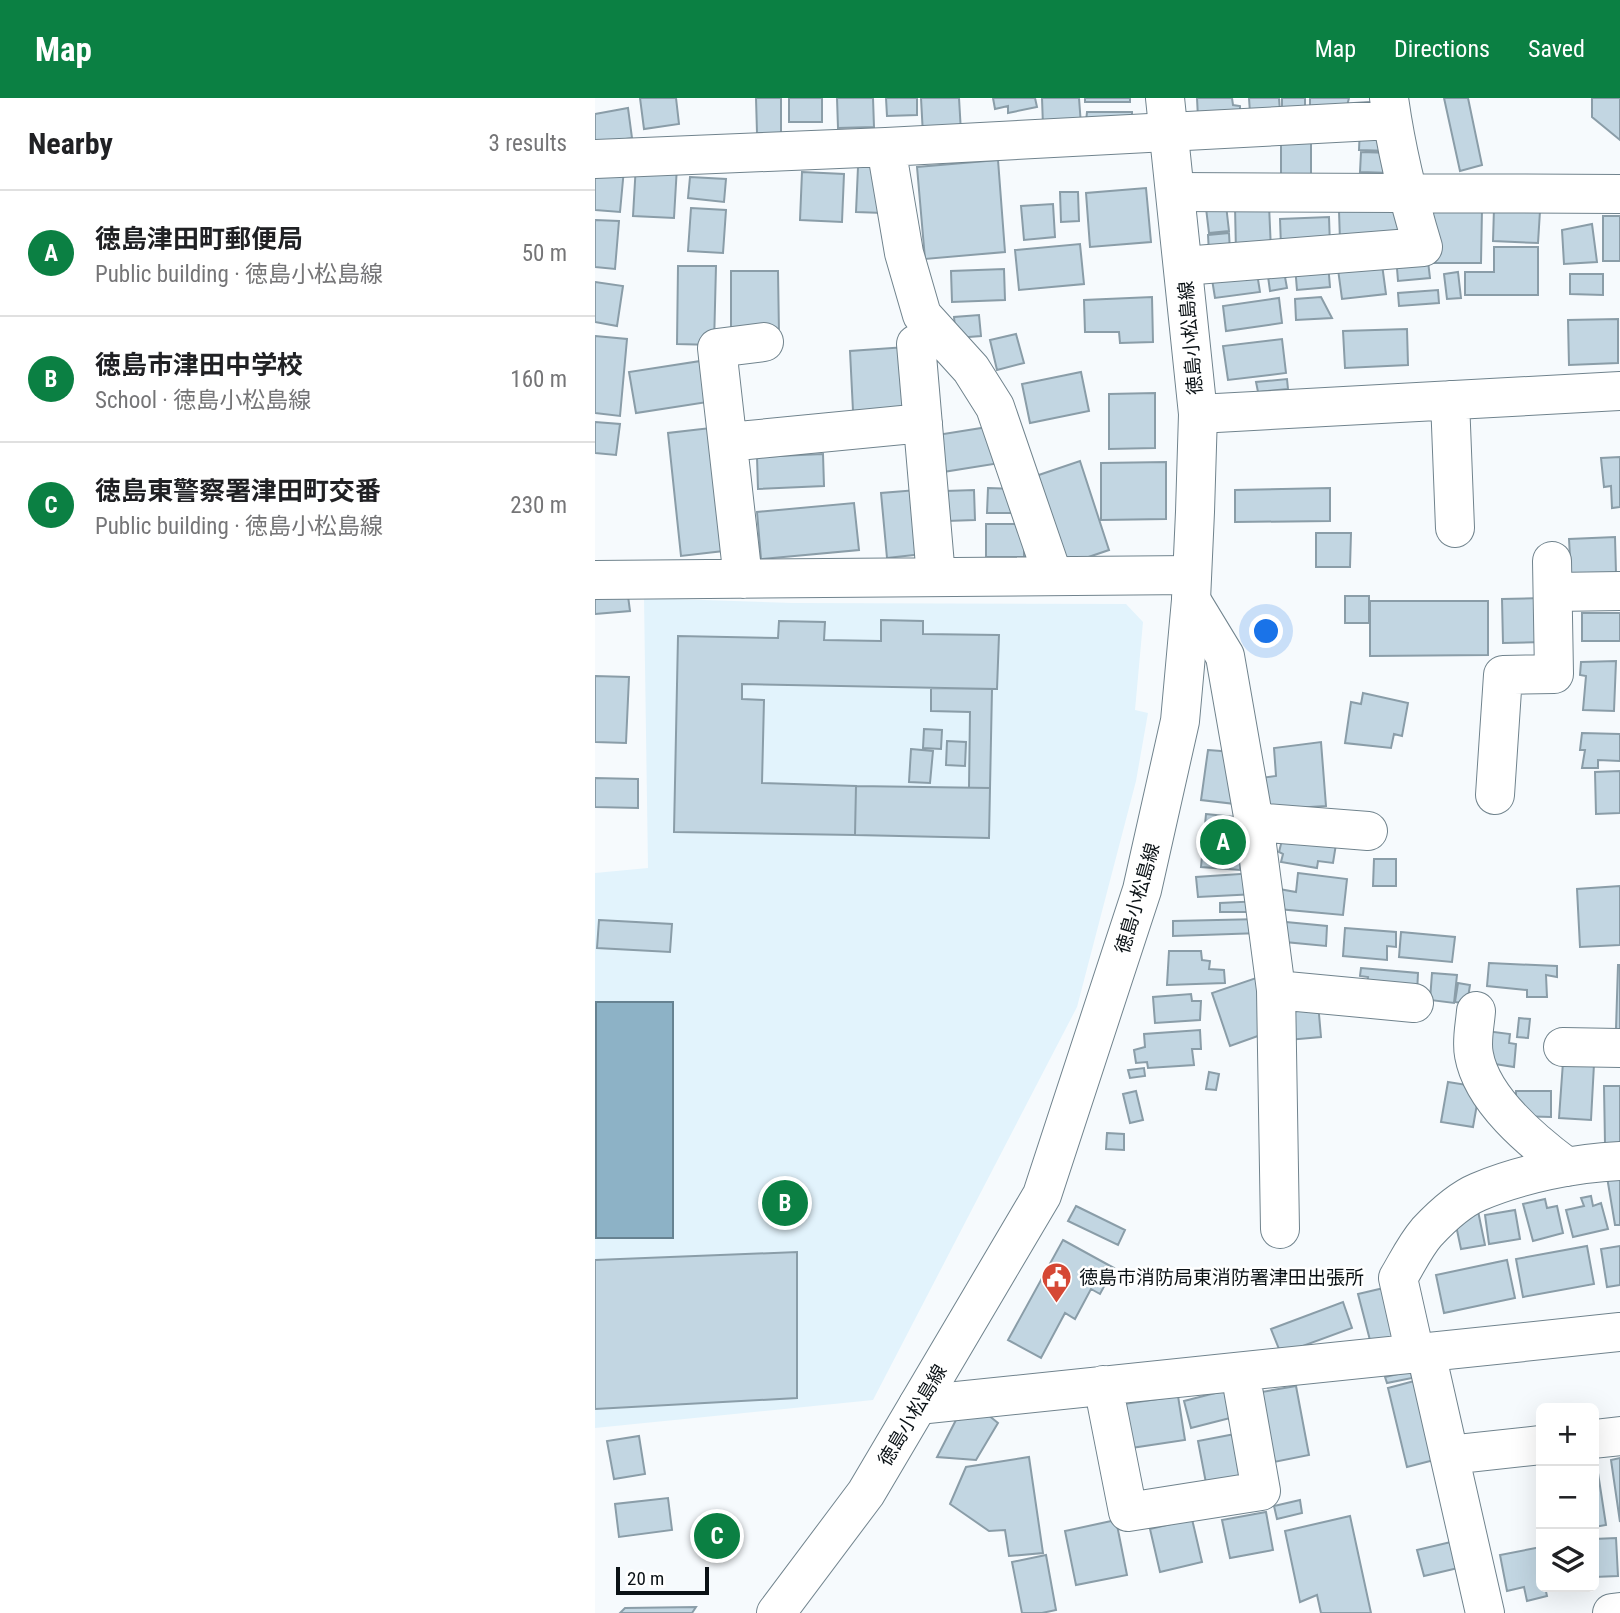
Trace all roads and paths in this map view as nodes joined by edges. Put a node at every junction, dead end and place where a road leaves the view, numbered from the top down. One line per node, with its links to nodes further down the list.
1 (1391, 109): 2 (street); 6 (street)
2 (1167, 115): 3 (street); 5 (street, 徳島小松島線)
3 (885, 147): 4 (street); 17 (street)
4 (595, 159)
5 (1176, 192): 6 (street); 8 (street, 徳島小松島線)
6 (1407, 193): 7 (street); 8 (street)
7 (1620, 194)
8 (1184, 266): 13 (street, 徳島小松島線)
9 (764, 342): 15 (street)
10 (916, 344): 14 (street)
11 (1620, 391): 12 (street)
12 (1450, 400): 13 (street); 16 (street)
13 (1198, 414): 21 (street, 徳島小松島線)
14 (923, 423): 15 (street); 18 (street)
15 (728, 442): 19 (street)
16 (1455, 528)
17 (1053, 576): 18 (street); 21 (street)
18 (936, 577): 19 (street)
19 (743, 579): 20 (street)
20 (595, 580)
21 (1191, 587): 24 (street); 38 (street, 徳島小松島線)
22 (1620, 591): 23 (street)
23 (1495, 795)
24 (1254, 822): 25 (street); 26 (street)
25 (1368, 831)
26 (1276, 990): 27 (street); 33 (street)
27 (1414, 1003)
28 (1476, 1012): 32 (street)
29 (1563, 1047): 30 (street)
30 (1620, 1048)
31 (1620, 1161): 32 (street)
32 (1567, 1167): 35 (street)
33 (1280, 1229)
34 (1620, 1332): 35 (street)
35 (1421, 1353): 36 (street); 42 (street)
36 (1240, 1371): 37 (street); 37 (street)
37 (1103, 1385): 38 (street)
38 (918, 1405): 44 (street, 徳島小松島線)
39 (1620, 1436): 40 (street)
40 (1599, 1438)
41 (1536, 1446): 42 (street)
42 (1449, 1455): 45 (street)
43 (1620, 1612): 46 (street)
44 (776, 1613)
45 (1485, 1613)
46 (1612, 1613)

